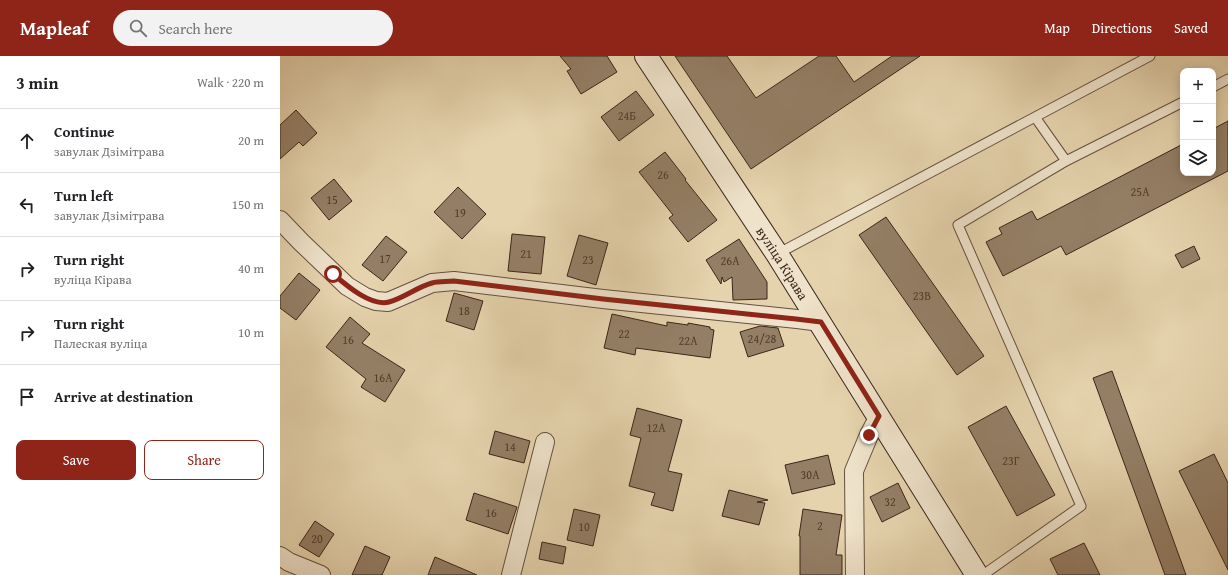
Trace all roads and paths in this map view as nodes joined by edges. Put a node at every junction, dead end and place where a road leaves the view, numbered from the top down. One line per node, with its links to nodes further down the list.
1 (646, 56): 9 (main road, вуліца Кірава)
2 (1150, 56): 6 (lane)
3 (1228, 79): 4 (lane)
4 (1216, 85)
5 (1180, 104): 7 (lane)
6 (1035, 117): 7 (lane); 9 (lane)
7 (1066, 161): 18 (lane)
8 (280, 220): 10 (street)
9 (777, 254): 10 (main road, вуліца Кірава)
10 (821, 322): 11 (main road, вуліца Кірава)
11 (879, 416): 16 (street); 17 (main road, вуліца Кірава)
12 (546, 442): 15 (street)
13 (280, 556): 14 (street)
14 (321, 575)
15 (511, 575)
16 (854, 575)
17 (977, 575)
18 (983, 575)

